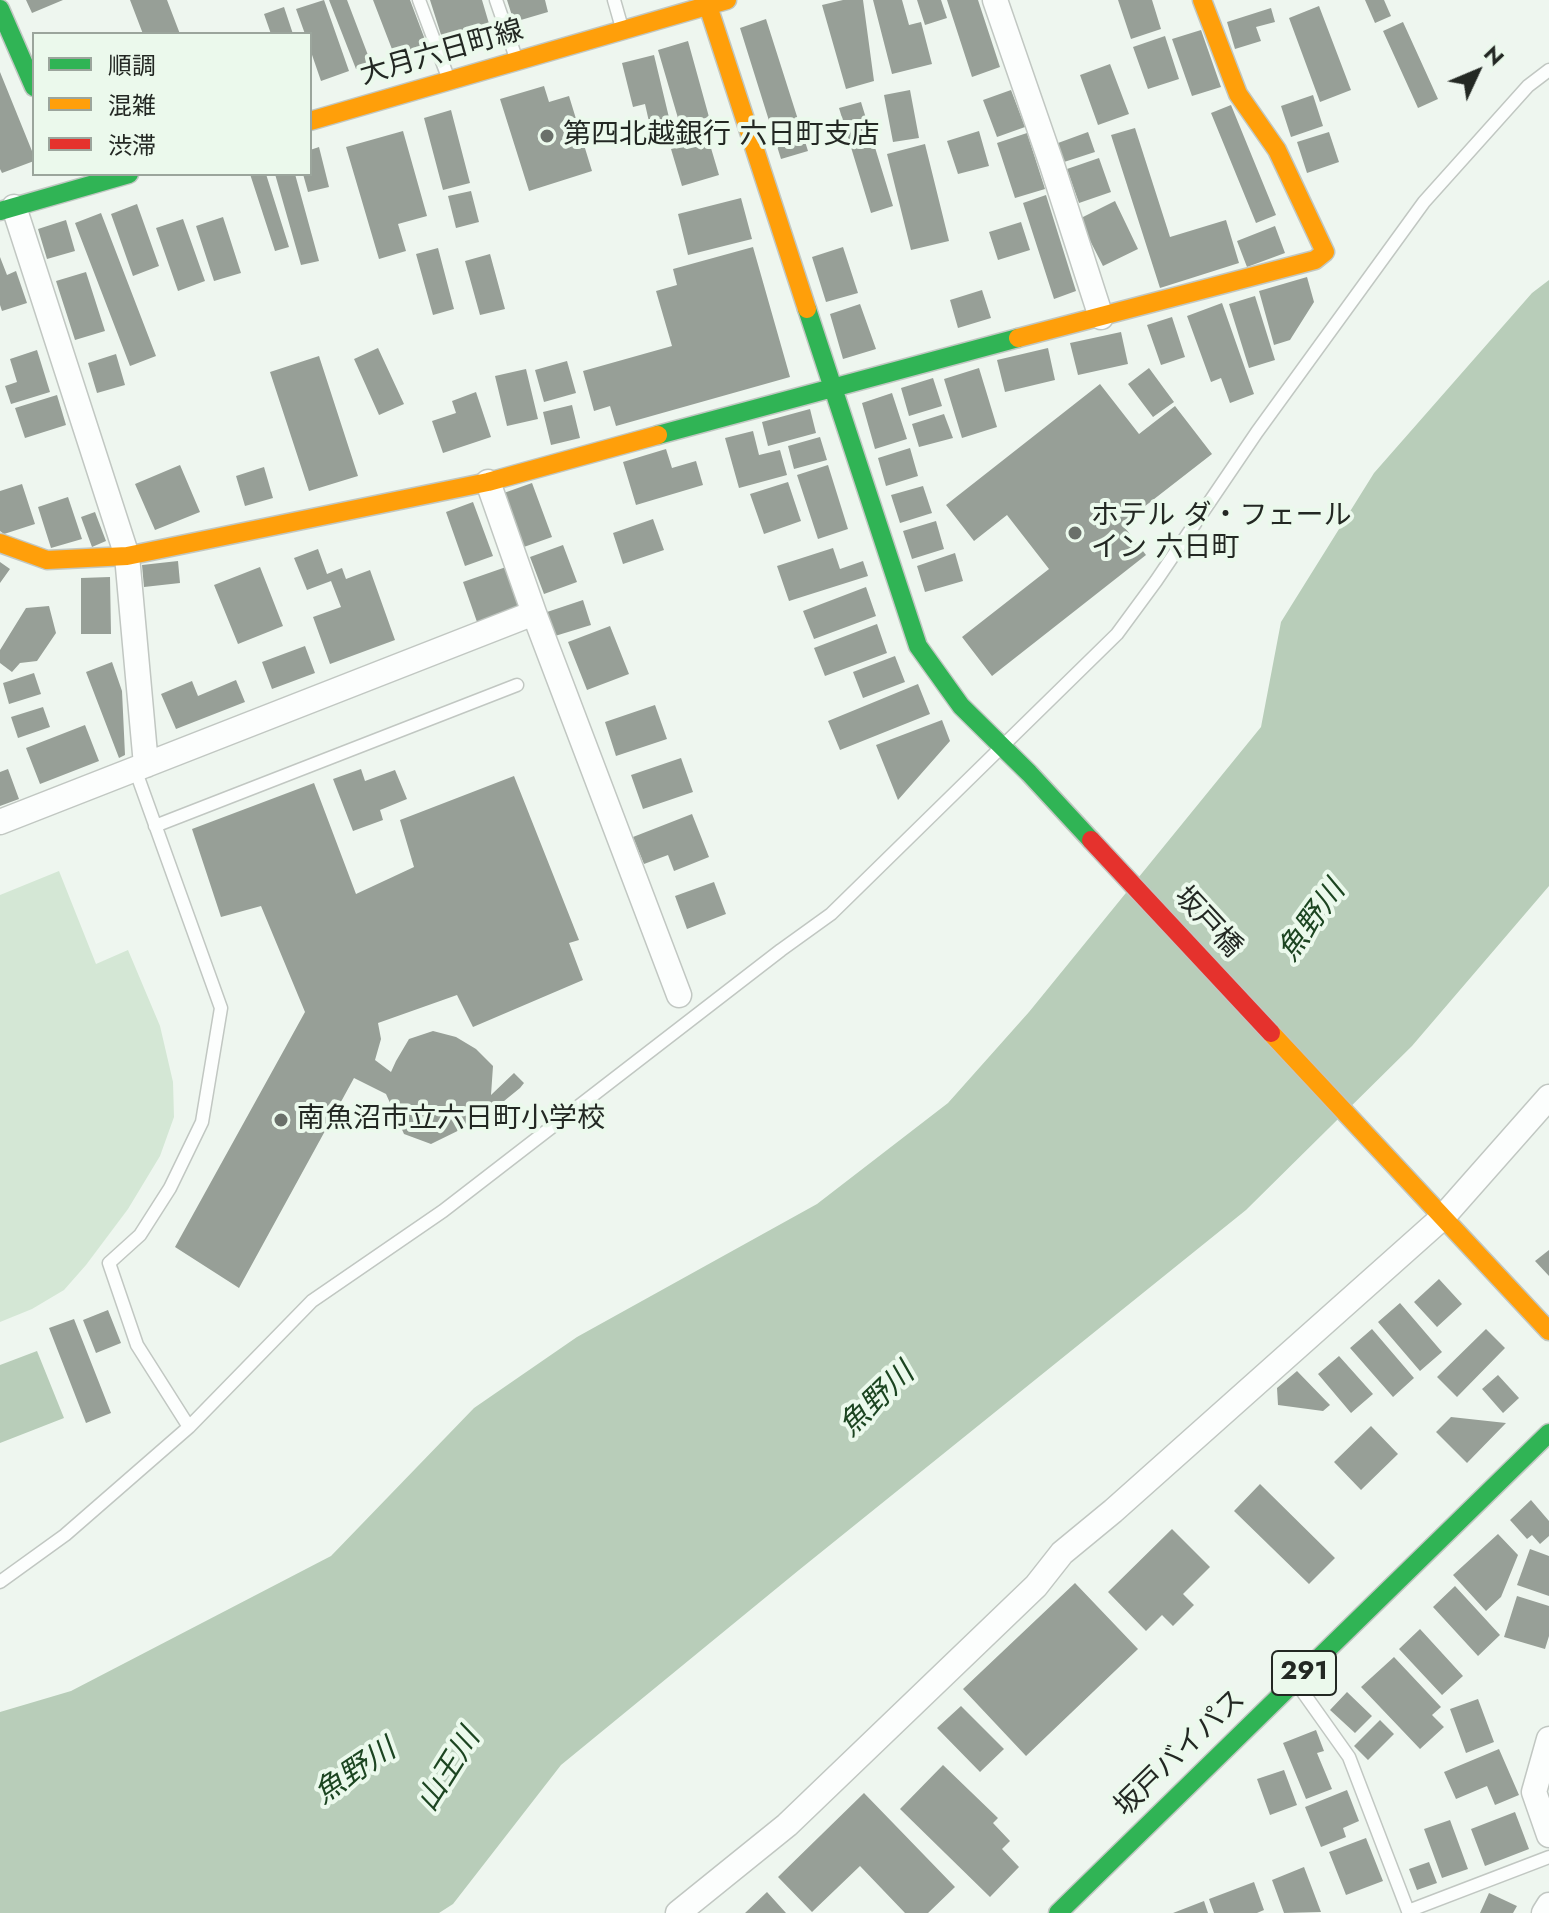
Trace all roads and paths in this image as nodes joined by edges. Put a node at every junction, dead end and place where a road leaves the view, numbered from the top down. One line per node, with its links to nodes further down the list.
1 (419, 0): 12 (lane)
2 (496, 0): 10 (lane)
3 (614, 0): 9 (lane)
4 (728, 0): 7 (main road, 大月六日町線)
5 (995, 0): 18 (street)
6 (1202, 0): 18 (main road)
7 (708, 6): 9 (main road, 大月六日町線); 19 (main road, 坂戸橋)
8 (0, 9): 13 (main road)
9 (623, 31): 10 (main road, 大月六日町線)
10 (517, 61): 12 (main road, 大月六日町線)
11 (1549, 70): 25 (lane)
12 (449, 81): 14 (main road, 大月六日町線)
13 (32, 82)
14 (312, 120)
15 (113, 176): 16 (main road)
16 (74, 181): 17 (main road)
17 (7, 209): 22 (street)
18 (1101, 317): 19 (main road)
19 (833, 387): 20 (main road); 25 (main road, 坂戸橋)
20 (488, 482): 22 (main road); 23 (street)
21 (0, 543): 22 (main road)
22 (127, 556): 26 (street)
23 (534, 613): 26 (street); 29 (street)
24 (517, 685): 28 (lane)
25 (1002, 746): 31 (main road, 坂戸橋); 33 (lane)
26 (140, 767): 27 (street); 28 (lane)
27 (0, 822)
28 (155, 826): 33 (lane)
29 (679, 995)
30 (1549, 1097): 31 (street)
31 (1443, 1217): 32 (main road, 坂戸橋); 42 (street)
32 (1549, 1331)
33 (189, 1427): 35 (lane)
34 (1549, 1433): 36 (main road, 坂戸バイパス / 291)
35 (0, 1582)
36 (1295, 1681): 39 (lane); 41 (main road, 坂戸バイパス / 291)
37 (1549, 1739): 38 (street)
38 (1549, 1835)
39 (1549, 1857)
40 (1549, 1905): 43 (street)
41 (1068, 1909)
42 (678, 1913)
43 (1544, 1913)

